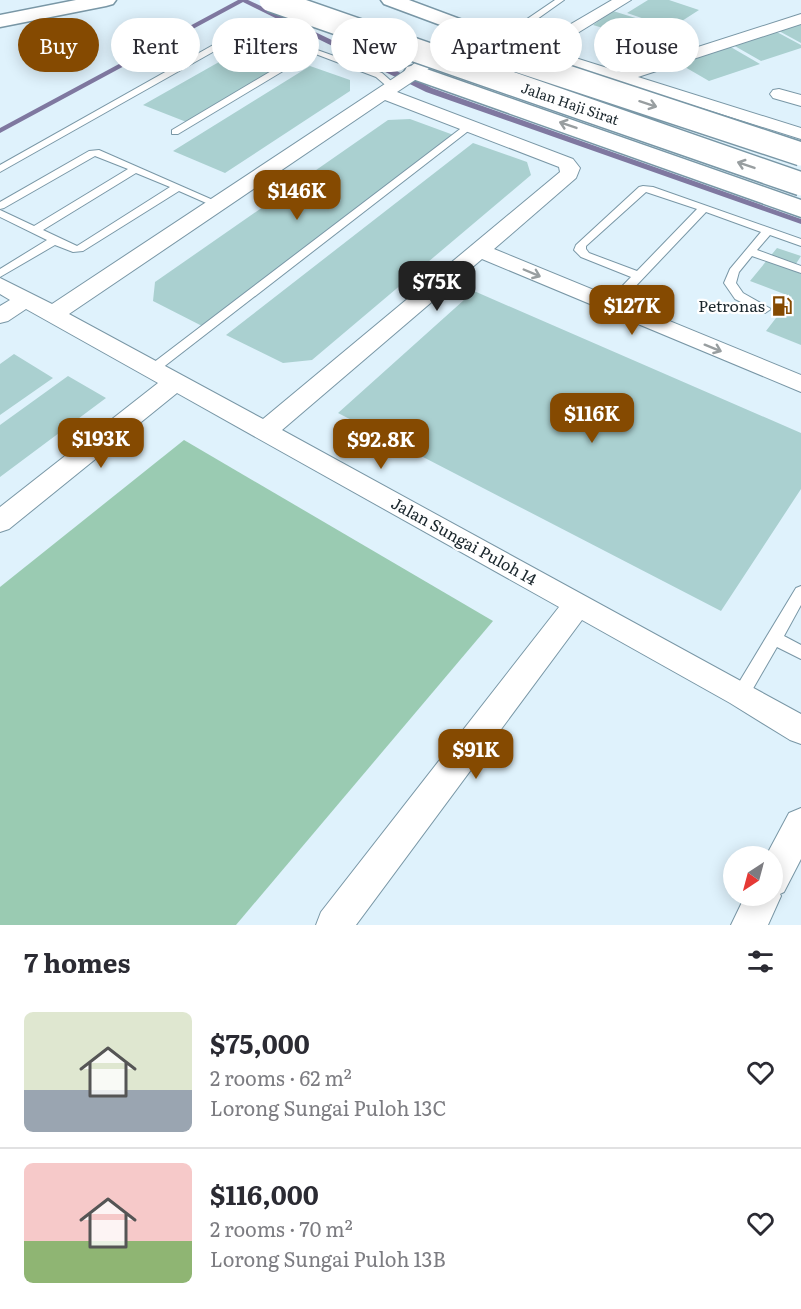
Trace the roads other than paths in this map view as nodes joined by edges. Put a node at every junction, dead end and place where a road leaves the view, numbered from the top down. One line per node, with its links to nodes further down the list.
1 (26, 0): 7 (main road)
2 (106, 0): 11 (main road)
3 (271, 0): 29 (main road, Jalan Haji Sirat, one-way to 3, bridge)
4 (333, 0): 8 (main road, Jalan Haji Sirat)
5 (560, 0): 9 (lane)
6 (623, 0): 13 (street)
7 (0, 4)
8 (379, 9): 12 (main road); 26 (main road, Jalan Haji Sirat, one-way to 26, bridge)
9 (534, 18)
10 (801, 19): 19 (street)
11 (0, 21)
12 (430, 21)
13 (582, 24)
14 (212, 49): 28 (lane)
15 (319, 53): 20 (lane)
16 (430, 55): 20 (street)
17 (582, 66): 19 (street)
18 (275, 72): 24 (lane)
19 (618, 78): 25 (street)
20 (399, 82): 23 (street); 31 (street); 34 (main road, one-way to 20)
21 (779, 94): 22 (street)
22 (801, 101)
23 (471, 125): 40 (street); 51 (lane)
24 (175, 132)
25 (801, 134)
26 (801, 154)
27 (135, 168): 30 (lane); 32 (lane); 36 (lane)
28 (0, 169)
29 (801, 184)
30 (178, 187): 31 (lane); 38 (lane)
31 (217, 204): 49 (street)
32 (0, 206)
33 (704, 208): 37 (lane); 44 (lane); 44 (lane)
34 (801, 209)
35 (0, 213): 36 (lane)
36 (35, 230): 38 (lane)
37 (768, 231): 39 (lane); 41 (lane)
38 (55, 240): 43 (lane)
39 (801, 243)
40 (478, 250): 47 (street, one-way to 47); 54 (street)
41 (750, 251): 42 (lane); 48 (lane)
42 (801, 270)
43 (0, 274)
44 (638, 276): 47 (lane)
45 (0, 285): 46 (street, Jalan Sungai Puloh 14)
46 (26, 299): 49 (street, Jalan Sungai Puloh 14); 50 (street)
47 (610, 306): 53 (street, one-way to 53)
48 (765, 309)
49 (53, 314): 51 (street, Jalan Sungai Puloh 14)
50 (0, 316)
51 (153, 369): 52 (street, Jalan Sungai Puloh 14)
52 (176, 382): 54 (street, Jalan Sungai Puloh 14); 55 (street)
53 (801, 384)
54 (265, 431): 57 (street, Jalan Sungai Puloh 14)
55 (0, 522)
56 (801, 592): 58 (lane)
57 (578, 604): 60 (street, Jalan Sungai Puloh 14); 65 (street)
58 (774, 638): 59 (lane); 60 (lane)
59 (801, 652)
60 (741, 694): 61 (street, Jalan Sungai Puloh 14)
61 (801, 730)
62 (801, 824): 63 (street)
63 (783, 859)
64 (759, 906): 66 (street)
65 (334, 925)
66 (749, 925)

